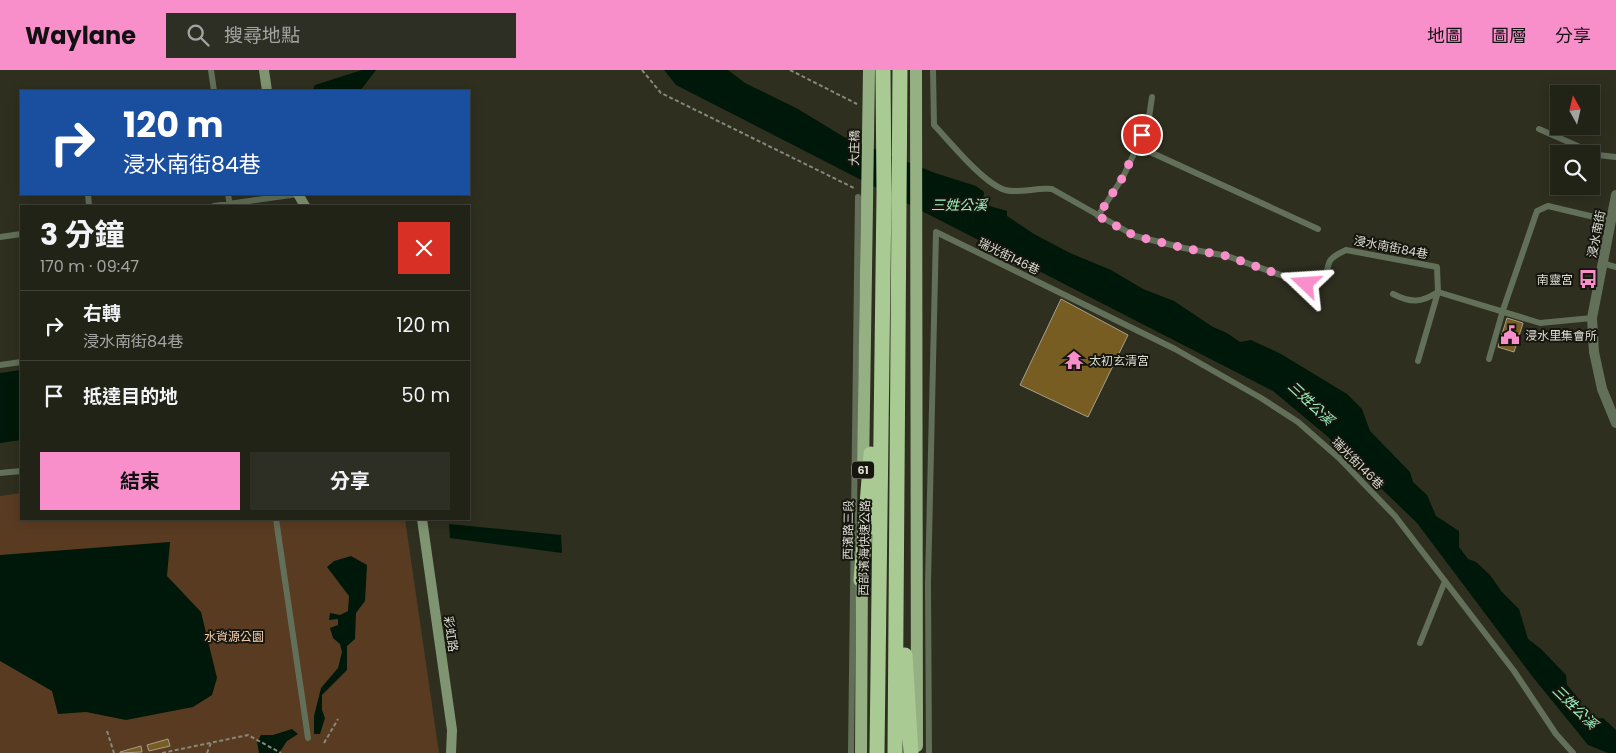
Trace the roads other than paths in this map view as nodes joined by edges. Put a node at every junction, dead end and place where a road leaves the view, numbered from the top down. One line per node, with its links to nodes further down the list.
1 (211, 70): 8 (lane)
2 (264, 70): 9 (street)
3 (869, 70): 14 (main road, 大庄橋 / 61)
4 (883, 70): 29 (highway, 西部濱海快速公路 / 61)
5 (900, 70): 38 (highway)
6 (916, 70): 51 (main road)
7 (933, 70): 19 (lane, 浸水南街84巷)
8 (214, 90)
9 (267, 90)
10 (1152, 97): 12 (lane)
11 (1539, 129): 13 (lane)
12 (1137, 146): 19 (lane); 21 (lane)
13 (1616, 157)
14 (868, 187): 41 (main road, 西濱路三段 / 61)
15 (292, 195): 18 (lane)
16 (1616, 195): 20 (street, 浸水南街)
17 (858, 197): 46 (lane, 西濱路三段)
18 (230, 205)
19 (1098, 216): 26 (lane, 浸水南街84巷)
20 (1611, 220): 24 (street, 浸水南街); 28 (lane)
21 (1318, 229)
22 (20, 234): 23 (lane)
23 (0, 237)
24 (1602, 263): 25 (lane); 30 (street, 浸水南街)
25 (1616, 267)
26 (1438, 292): 27 (lane); 28 (lane); 32 (lane)
27 (1393, 294)
28 (1503, 310): 30 (lane); 31 (lane)
29 (881, 313): 41 (highway); 48 (highway, 西部濱海快速公路 / 61)
30 (1592, 318): 35 (street, 浸水南街)
31 (1489, 359)
32 (1418, 361)
33 (20, 362): 34 (lane)
34 (0, 365)
35 (1616, 423)
36 (20, 470): 37 (lane)
37 (0, 474)
38 (897, 513): 49 (highway); 50 (highway)
39 (276, 520): 44 (lane)
40 (422, 520): 45 (street, 彩虹路)
41 (861, 580): 47 (main road, 西濱路三段 / 61)
42 (1444, 581): 43 (lane); 52 (lane, 瑞光街146巷); 53 (lane, 瑞光街146巷)
43 (1420, 643)
44 (308, 738)
45 (451, 753)
46 (851, 753)
47 (861, 753)
48 (877, 753)
49 (895, 753)
50 (911, 753)
51 (917, 753)
52 (928, 753)
53 (1573, 753)

